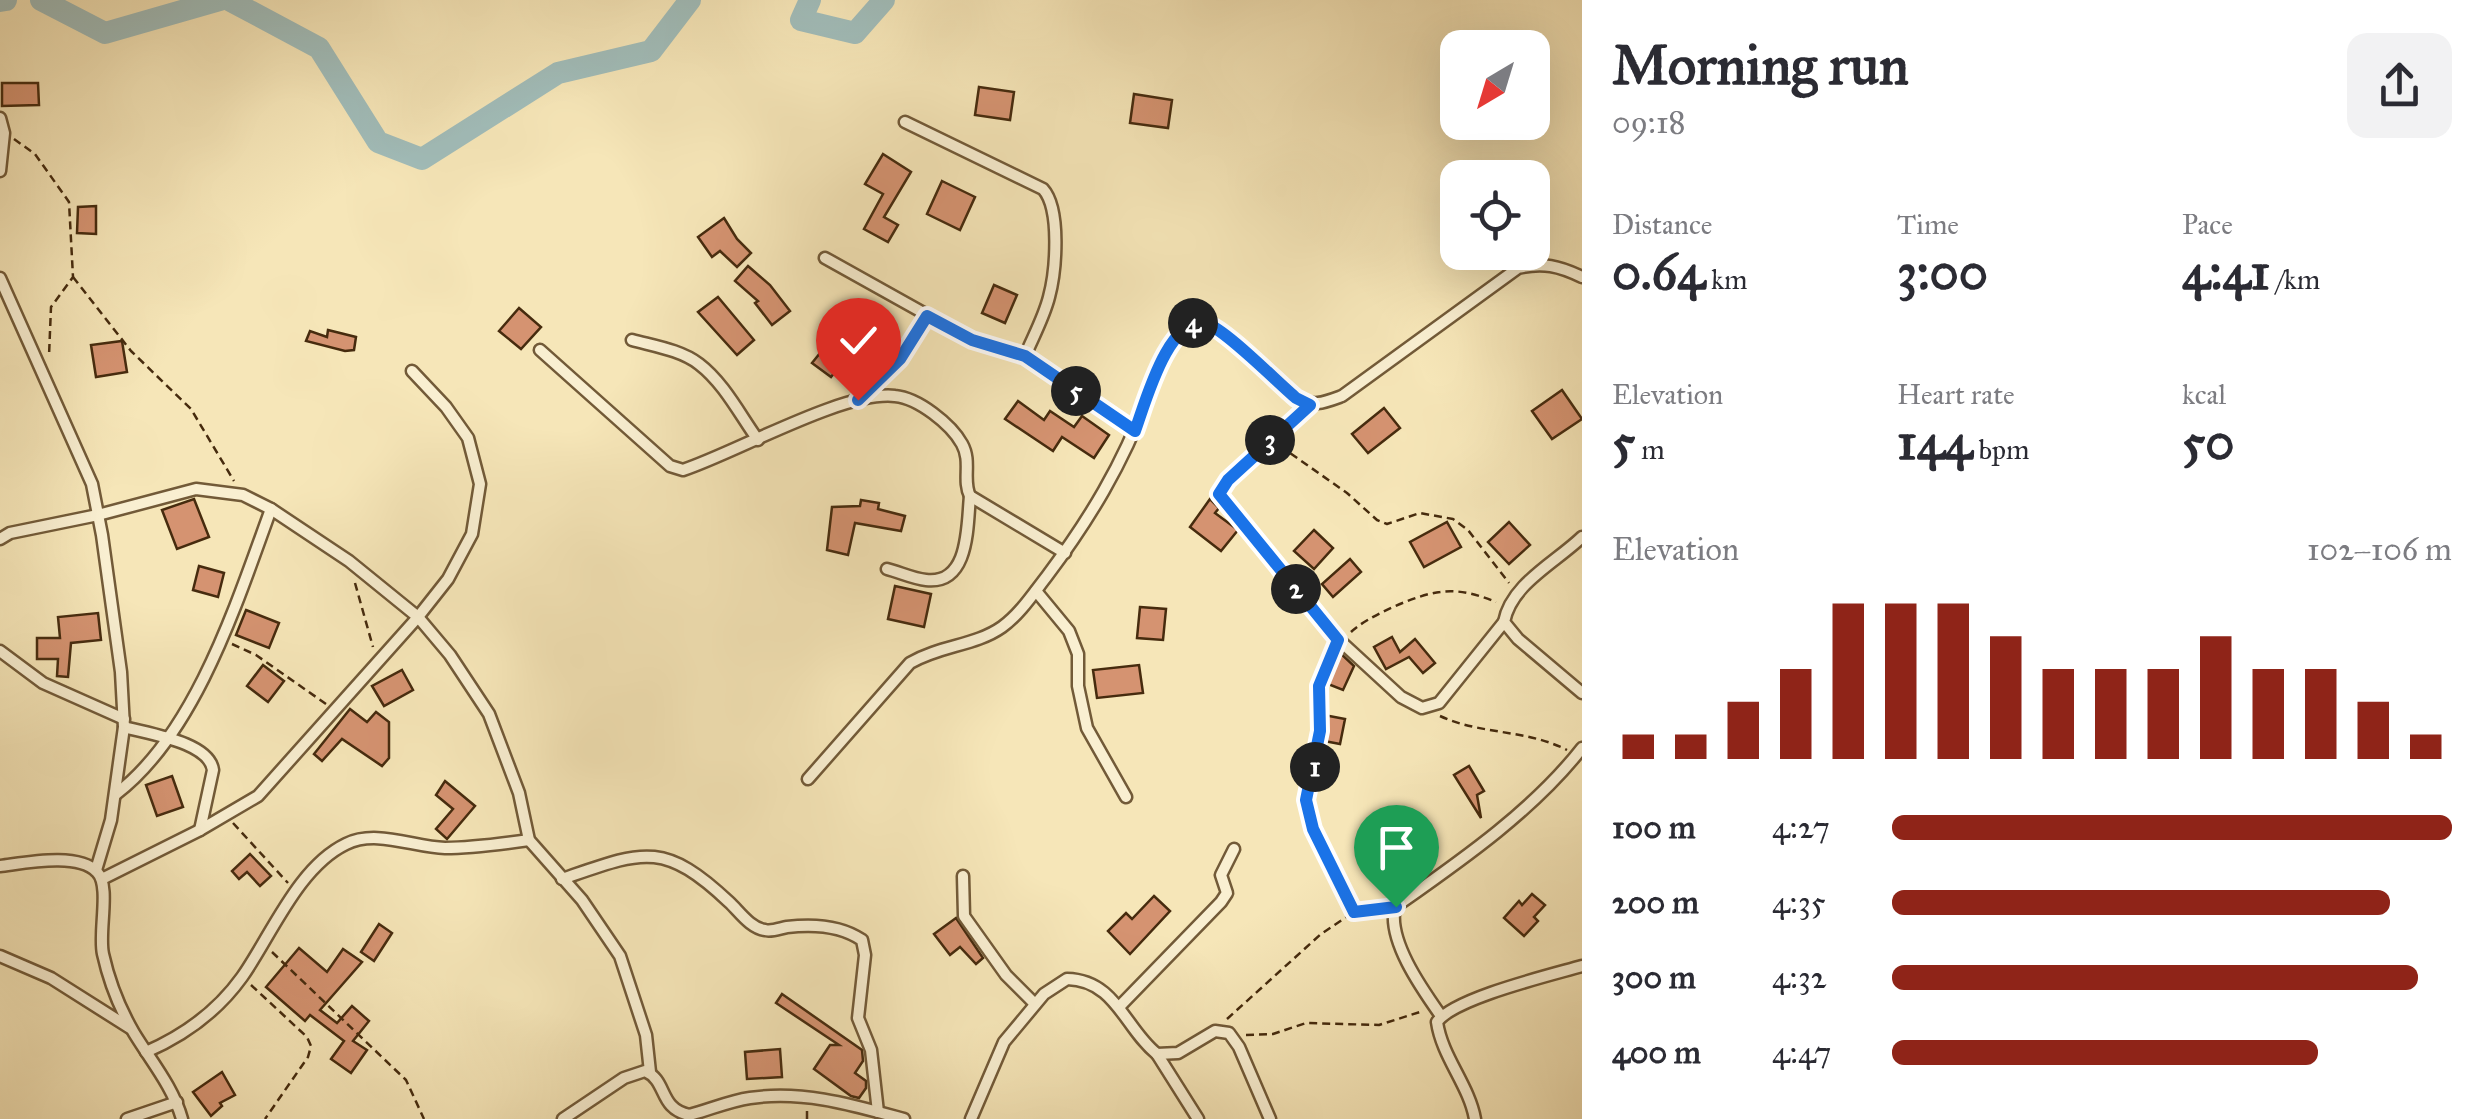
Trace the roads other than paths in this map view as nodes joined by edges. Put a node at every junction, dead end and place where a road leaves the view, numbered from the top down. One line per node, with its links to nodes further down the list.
1 (0, 118): 3 (street)
2 (905, 122): 10 (street)
3 (0, 171)
4 (825, 258): 7 (street)
5 (1582, 277): 13 (street)
6 (0, 278): 18 (street)
7 (927, 316): 10 (street); 12 (street)
8 (632, 340): 15 (street)
9 (540, 350): 15 (street)
10 (1025, 356): 14 (street)
11 (412, 371): 24 (street)
12 (858, 400): 15 (street); 16 (street)
13 (1310, 405): 14 (street); 25 (street)
14 (1135, 431): 21 (street)
15 (758, 440)
16 (970, 496): 21 (street); 22 (street)
17 (271, 510): 18 (street); 24 (street); 29 (street)
18 (98, 516): 20 (street); 28 (street)
19 (1582, 537): 25 (street)
20 (0, 539)
21 (1064, 553): 23 (street)
22 (887, 568)
23 (1036, 591): 31 (street); 33 (street)
24 (418, 617): 34 (street); 35 (street)
25 (1504, 622): 27 (street)
26 (0, 652): 28 (street)
27 (1582, 693)
28 (124, 723): 29 (street); 32 (street)
29 (168, 740): 32 (street); 34 (street)
30 (1579, 752): 45 (street)
31 (808, 780)
32 (116, 794): 38 (street)
33 (1126, 797)
34 (200, 830): 38 (street)
35 (530, 840): 40 (street); 47 (street)
36 (1234, 849): 44 (street)
37 (0, 866): 38 (street)
38 (99, 874): 46 (street)
39 (963, 876): 43 (street)
40 (562, 879): 49 (street); 51 (street)
41 (0, 956): 46 (street)
42 (1582, 966): 45 (street)
43 (1035, 1004): 44 (street); 56 (street)
44 (1120, 1006): 48 (street)
45 (1438, 1011): 59 (street)
46 (131, 1028): 47 (street)
47 (146, 1052): 50 (street)
48 (1157, 1054): 57 (street); 58 (street)
49 (650, 1072): 51 (street); 52 (street)
50 (177, 1102): 53 (street); 54 (street)
51 (878, 1112): 55 (street)
52 (569, 1117)
53 (127, 1119)
54 (182, 1119)
55 (904, 1119)
56 (972, 1119)
57 (1198, 1119)
58 (1270, 1119)
59 (1475, 1119)

